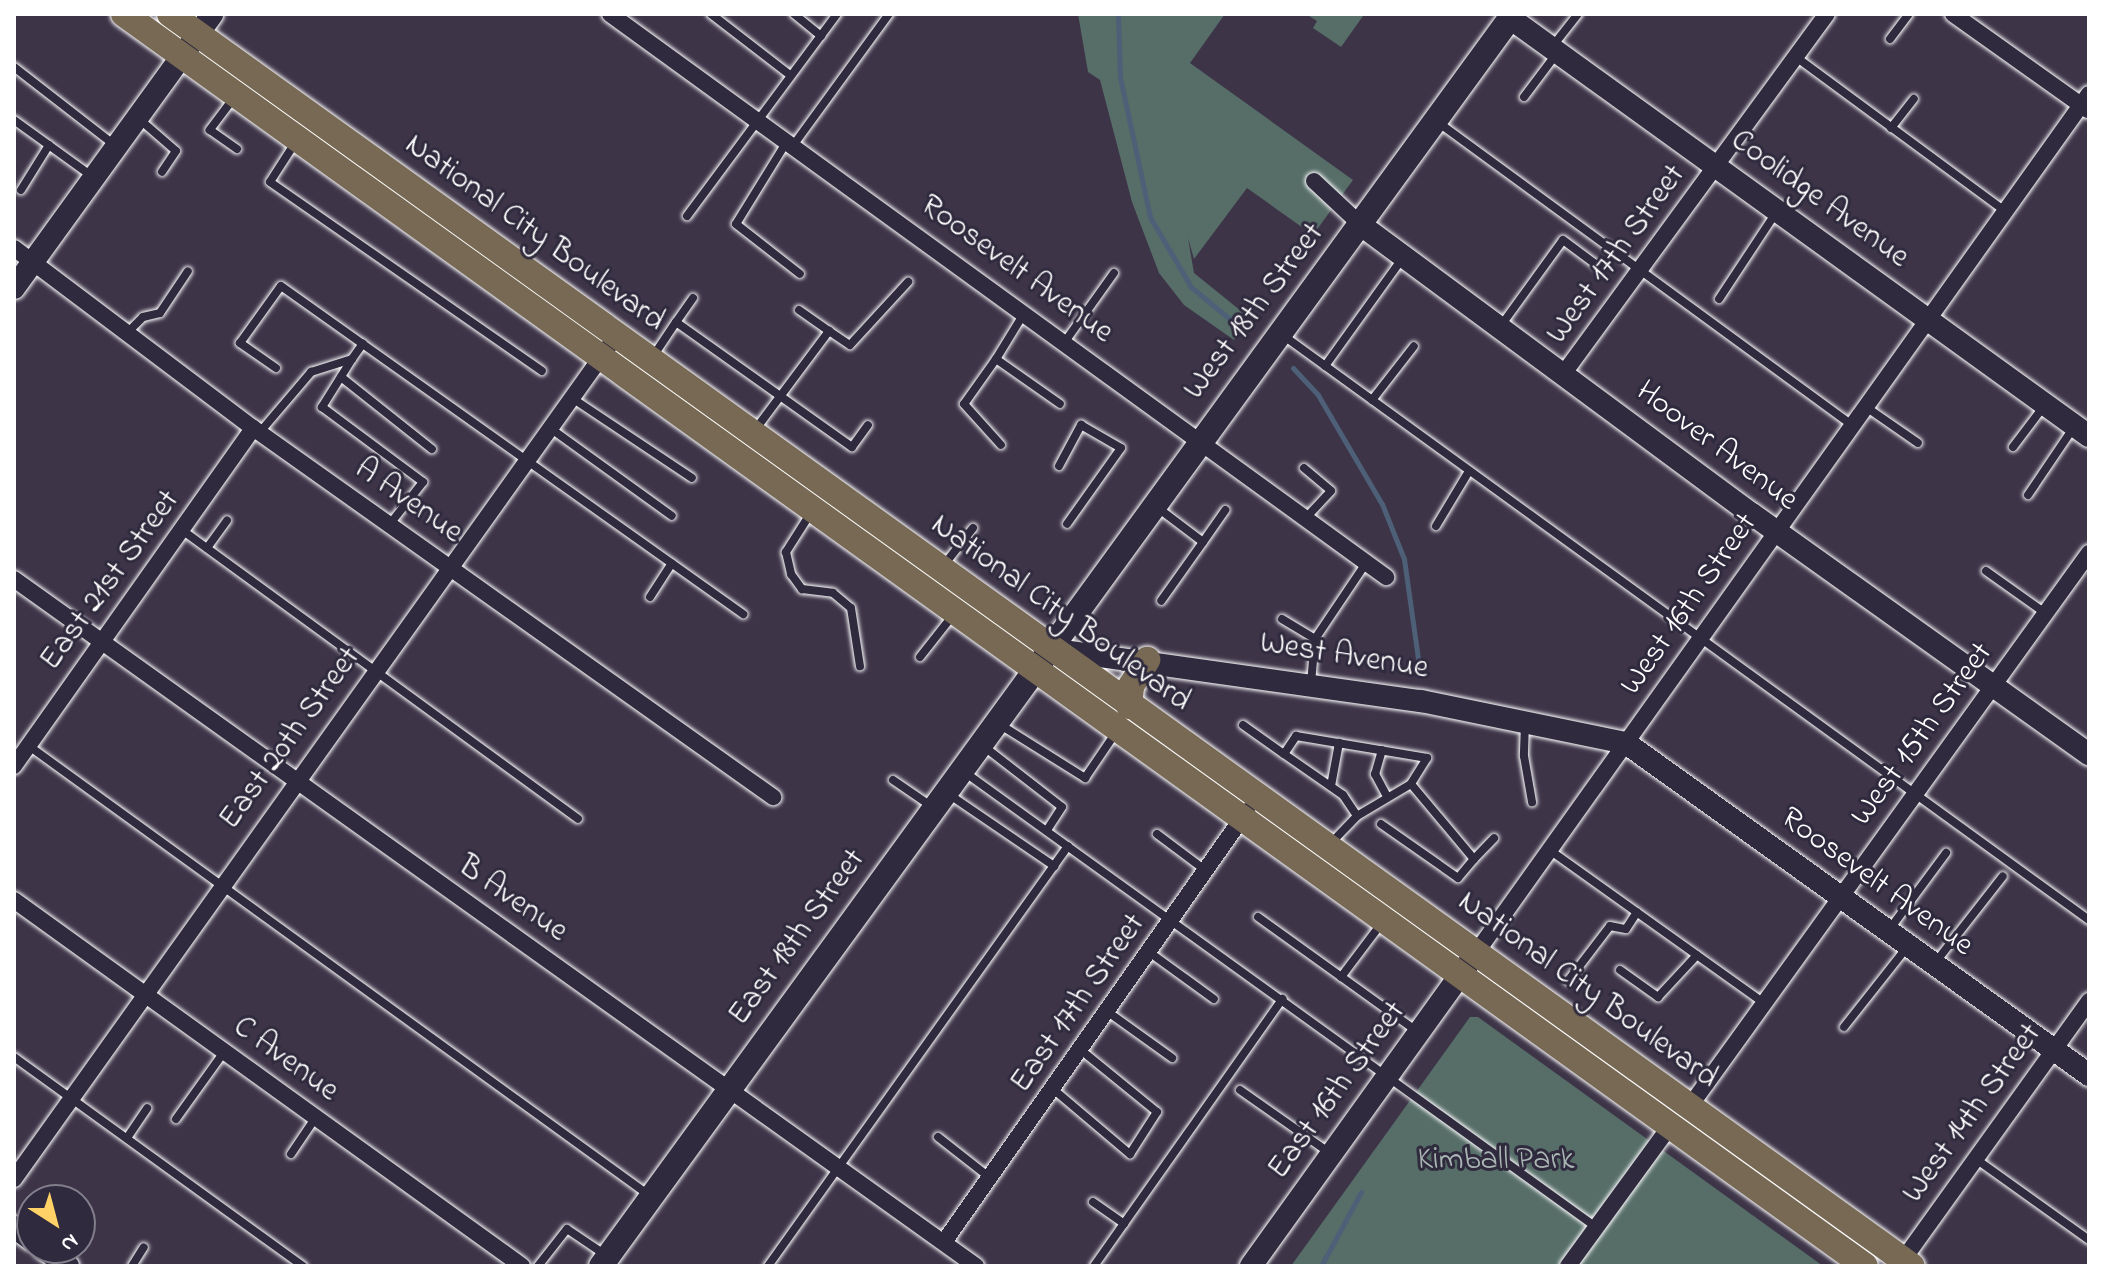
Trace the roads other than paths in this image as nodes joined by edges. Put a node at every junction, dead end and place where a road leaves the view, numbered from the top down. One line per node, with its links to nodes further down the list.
1 (124, 14): 17 (main road, National City Boulevard)
2 (170, 14): 13 (main road, National City Boulevard)
3 (610, 14): 27 (street, Roosevelt Avenue)
4 (711, 14): 20 (lane)
5 (794, 14): 14 (lane)
6 (837, 14): 14 (lane)
7 (889, 14): 32 (lane)
8 (1578, 14): 16 (lane)
9 (1827, 14): 18 (street, West 17th Street)
10 (1909, 14): 15 (lane)
11 (1953, 14): 24 (street)
12 (1512, 16): 16 (street, Coolidge Avenue); 28 (main road, West 18th Street)
13 (205, 24): 17 (street); 64 (main road, National City Boulevard)
14 (821, 36): 20 (lane)
15 (1890, 39)
16 (1554, 50): 22 (lane); 35 (street, Coolidge Avenue)
17 (182, 56): 21 (main road, National City Boulevard); 25 (street)
18 (1795, 57): 29 (lane); 35 (street, West 17th Street)
19 (14, 67): 33 (lane)
20 (790, 75): 27 (lane)
21 (236, 95): 30 (main road, National City Boulevard); 34 (lane)
22 (1524, 97)
23 (1914, 99): 29 (lane)
24 (2086, 103): 41 (street, West 16th Street)
25 (137, 118): 33 (street); 36 (lane)
26 (14, 120): 31 (lane)
27 (756, 121): 32 (street, Roosevelt Avenue); 42 (lane)
28 (1436, 121): 43 (main road, West 18th Street); 49 (lane)
29 (1891, 128): 41 (lane)
30 (298, 139): 68 (main road, National City Boulevard); 74 (lane)
31 (49, 145): 37 (lane); 39 (lane)
32 (789, 145): 51 (lane); 57 (street, Roosevelt Avenue)
33 (117, 146): 37 (street)
34 (237, 149)
35 (1717, 165): 40 (street, Coolidge Avenue); 49 (street, West 17th Street)
36 (162, 172)
37 (94, 177): 46 (street)
38 (1314, 181): 43 (street, Hoover Avenue)
39 (21, 190)
40 (1778, 210): 55 (lane); 58 (street, Coolidge Avenue)
41 (2006, 212): 58 (street, West 16th Street)
42 (687, 216)
43 (1361, 225): 45 (street, Hoover Avenue); 63 (main road, West 18th Street)
44 (14, 248): 46 (street, A Avenue)
45 (1403, 259): 60 (street, Hoover Avenue); 72 (lane)
46 (33, 261): 53 (street); 62 (street, A Avenue)
47 (1598, 266): 60 (lane)
48 (188, 271): 62 (lane)
49 (1643, 271): 75 (street, West 17th Street); 84 (lane)
50 (1114, 273): 66 (lane)
51 (800, 274)
52 (908, 282): 61 (lane)
53 (14, 288)
54 (693, 298): 59 (lane)
55 (1719, 299)
56 (799, 310): 61 (lane)
57 (1023, 315): 66 (street, Roosevelt Avenue); 70 (lane)
58 (1930, 320): 81 (street, Coolidge Avenue); 82 (street, West 16th Street)
59 (676, 322): 71 (lane); 77 (lane)
60 (1499, 328): 75 (street, Hoover Avenue)
61 (829, 331): 77 (lane)
62 (128, 332): 86 (street, A Avenue)
63 (1280, 333): 72 (lane); 89 (main road, West 18th Street)
64 (617, 335): 68 (street, East 20th Street); 71 (main road, National City Boulevard)
65 (363, 343): 69 (lane); 73 (lane); 94 (lane)
66 (1064, 343): 89 (street, Roosevelt Avenue)
67 (1414, 346): 79 (lane)
68 (601, 357): 78 (street, East 20th Street); 101 (main road, National City Boulevard)
69 (352, 359): 76 (lane); 86 (lane)
70 (996, 359): 80 (lane); 91 (lane)
71 (651, 360): 88 (main road, National City Boulevard)
72 (1325, 366): 79 (lane)
73 (276, 368)
74 (542, 371)
75 (1564, 373): 111 (street, Hoover Avenue)
76 (341, 377): 93 (lane); 106 (lane)
77 (781, 396): 83 (lane); 88 (lane)
78 (571, 397): 85 (street, East 20th Street); 98 (lane)
79 (1372, 400): 97 (lane)
80 (1060, 404)
81 (2045, 405): 87 (street, Coolidge Avenue); 92 (lane)
82 (1865, 407): 84 (street, West 16th Street); 90 (lane)
83 (868, 425)
84 (1852, 425): 111 (street, West 16th Street)
85 (549, 428): 94 (street, East 20th Street); 103 (lane)
86 (257, 430): 106 (street, A Avenue); 110 (street, East 21st Street)
87 (2082, 431): 99 (lane)
88 (753, 434): 118 (main road, National City Boulevard)
89 (1199, 442): 100 (main road, West 18th Street); 104 (street, Roosevelt Avenue)
90 (1918, 443)
91 (1001, 445)
92 (2013, 447)
93 (432, 449)
94 (527, 458): 115 (lane); 117 (street, East 20th Street)
95 (1059, 466): 107 (lane)
96 (1304, 468): 104 (lane)
97 (1469, 471): 108 (lane); 128 (lane)
98 (692, 478)
99 (2028, 495)
100 (1155, 505): 112 (lane); 131 (main road, West 18th Street)
101 (812, 510): 124 (main road, National City Boulevard); 134 (lane)
102 (1225, 510): 112 (lane)
103 (672, 516)
104 (1305, 519): 116 (street, Roosevelt Avenue)
105 (227, 520): 113 (lane)
106 (390, 524): 117 (street, A Avenue)
107 (1067, 524)
108 (1436, 526)
109 (973, 528): 118 (lane)
110 (182, 530): 113 (lane); 130 (street, East 21st Street)
111 (1776, 532): 128 (street, West 16th Street); 138 (street, Hoover Avenue)
112 (1203, 542): 123 (lane)
113 (207, 548): 135 (lane)
114 (2089, 553): 125 (street, West 15th Street)
115 (672, 563): 122 (lane); 126 (lane)
116 (1366, 563): 120 (street, Roosevelt Avenue); 129 (lane)
117 (451, 566): 135 (street, East 20th Street); 158 (street, A Avenue)
118 (940, 570): 131 (main road, National City Boulevard)
119 (1986, 571): 125 (lane)
120 (1386, 577)
121 (14, 579): 130 (street, B Avenue)
122 (650, 597)
123 (1161, 601)
124 (954, 613): 132 (lane); 136 (main road, National City Boulevard)
125 (2045, 613): 138 (street, West 15th Street)
126 (743, 614)
127 (1282, 619): 129 (lane)
128 (1699, 638): 146 (street, West 16th Street); 157 (lane)
129 (1315, 639): 137 (lane)
130 (101, 642): 147 (street, East 21st Street); 153 (street, B Avenue)
131 (1048, 648): 133 (street, West Avenue); 136 (main road, East 18th Street); 139 (main road, National City Boulevard)
132 (920, 657)
133 (1147, 660): 137 (street, West Avenue); 139 (main road)
134 (860, 666)
135 (374, 670): 153 (street, East 20th Street); 164 (lane)
136 (1032, 670): 140 (main road, East 18th Street); 143 (main road, National City Boulevard)
137 (1311, 684): 141 (street, West Avenue)
138 (1993, 686): 150 (street, Hoover Avenue); 157 (street, West 15th Street)
139 (1129, 706): 159 (main road, National City Boulevard)
140 (993, 721): 143 (lane); 144 (main road, East 18th Street)
141 (1525, 723): 146 (street, West Avenue); 162 (lane)
142 (1243, 725): 149 (lane)
143 (1118, 731): 165 (main road, National City Boulevard)
144 (979, 742): 152 (main road, East 18th Street); 167 (lane)
145 (1339, 743): 148 (lane); 149 (lane); 156 (lane)
146 (1626, 743): 172 (street, West 16th Street); 179 (street, Roosevelt Avenue)
147 (28, 745): 151 (street, East 21st Street); 178 (lane)
148 (1382, 750): 155 (lane); 160 (lane)
149 (1284, 754): 156 (lane)
150 (2089, 754)
151 (14, 766)
152 (959, 768): 161 (main road, East 18th Street); 167 (lane)
153 (295, 780): 178 (street, East 20th Street); 212 (street, B Avenue)
154 (893, 780): 161 (lane)
155 (1411, 784): 160 (lane); 174 (lane)
156 (1331, 786): 163 (lane)
157 (1916, 793): 179 (street, West 15th Street); 185 (lane)
158 (773, 797)
159 (1257, 797): 165 (street, East 17th Street); 171 (main road, National City Boulevard)
160 (1387, 797): 163 (lane)
161 (938, 799): 175 (lane); 212 (main road, East 18th Street)
162 (1532, 802)
163 (1357, 816): 171 (lane)
164 (578, 819)
165 (1242, 819): 176 (street, East 17th Street); 184 (main road, National City Boulevard)
166 (1381, 824): 174 (lane)
167 (1047, 830): 170 (lane)
168 (1157, 834): 176 (lane)
169 (1494, 838): 174 (lane)
170 (1068, 846): 175 (lane); 183 (lane)
171 (1328, 847): 189 (main road, National City Boulevard)
172 (1551, 851): 181 (lane); 189 (street, West 16th Street)
173 (1946, 853): 186 (lane)
174 (1474, 859)
175 (1054, 866): 225 (lane)
176 (1206, 871): 183 (street, East 17th Street)
177 (2003, 876): 191 (lane)
178 (222, 883): 196 (street, East 20th Street); 228 (lane)
179 (1841, 897): 186 (street, Roosevelt Avenue); 200 (street, West 15th Street)
180 (14, 900): 196 (street, C Avenue)
181 (1637, 912): 190 (lane); 195 (lane)
182 (1258, 917): 194 (lane)
183 (1172, 920): 188 (street, East 17th Street); 198 (lane)
184 (1384, 920): 193 (main road, National City Boulevard); 194 (lane)
185 (2089, 920)
186 (1888, 931): 187 (street, Roosevelt Avenue)
187 (1908, 945): 191 (street, Roosevelt Avenue); 202 (lane)
188 (1149, 952): 197 (lane); 201 (street, East 17th Street)
189 (1476, 953): 193 (street, East 16th Street); 215 (main road, National City Boulevard)
190 (1697, 955): 192 (lane); 200 (lane)
191 (1934, 964): 205 (street, Roosevelt Avenue)
192 (1620, 970)
193 (1460, 975): 203 (street, East 16th Street); 219 (main road, National City Boulevard)
194 (1341, 977): 203 (lane)
195 (1568, 981)
196 (143, 992): 206 (street, C Avenue); 214 (street, East 20th Street)
197 (1214, 999)
198 (1282, 999): 210 (lane); 230 (lane)
199 (2089, 1001): 205 (street, West 14th Street)
200 (1764, 1003): 215 (street, West 15th Street)
201 (1108, 1012): 204 (street, East 17th Street); 208 (lane)
202 (1844, 1027)
203 (1418, 1033): 210 (street, East 16th Street)
204 (1081, 1050): 211 (street, East 17th Street); 211 (lane)
205 (2054, 1050): 209 (street, Roosevelt Avenue); 224 (street, West 14th Street)
206 (225, 1051): 217 (street, C Avenue); 218 (lane)
207 (14, 1057): 214 (lane)
208 (1172, 1058)
209 (2089, 1075)
210 (1388, 1076): 223 (street, East 16th Street); 231 (lane)
211 (1053, 1089): 226 (street, East 17th Street)
212 (730, 1090): 225 (street, B Avenue); 228 (main road, East 18th Street)
213 (1240, 1090): 223 (lane)
214 (71, 1097): 221 (lane); 227 (street, East 20th Street)
215 (1690, 1106): 236 (main road, National City Boulevard)
216 (147, 1108): 221 (lane)
217 (316, 1117): 222 (lane); 239 (street, C Avenue)
218 (176, 1119)
219 (1670, 1126): 231 (street); 246 (main road, National City Boulevard)
220 (938, 1137): 226 (lane)
221 (127, 1138): 238 (lane)
222 (291, 1154)
223 (1331, 1155): 244 (street, East 16th Street)
224 (1976, 1159): 232 (lane); 236 (street, West 14th Street)
225 (839, 1169): 233 (street, B Avenue); 241 (lane)
226 (990, 1177): 233 (street, East 17th Street)
227 (14, 1179)
228 (651, 1197): 235 (main road, East 18th Street)
229 (1093, 1202): 230 (lane)
230 (1124, 1224): 243 (lane)
231 (1596, 1227): 245 (street)
232 (2089, 1240)
233 (944, 1242): 242 (street, B Avenue)
234 (144, 1247): 237 (lane)
235 (604, 1262): 240 (lane)
236 (1908, 1263)
237 (132, 1266)
238 (303, 1266)
239 (522, 1266)
240 (538, 1266)
241 (768, 1266)
242 (976, 1266)
243 (1094, 1266)
244 (1251, 1266)
245 (1568, 1266)
246 (1865, 1266)

